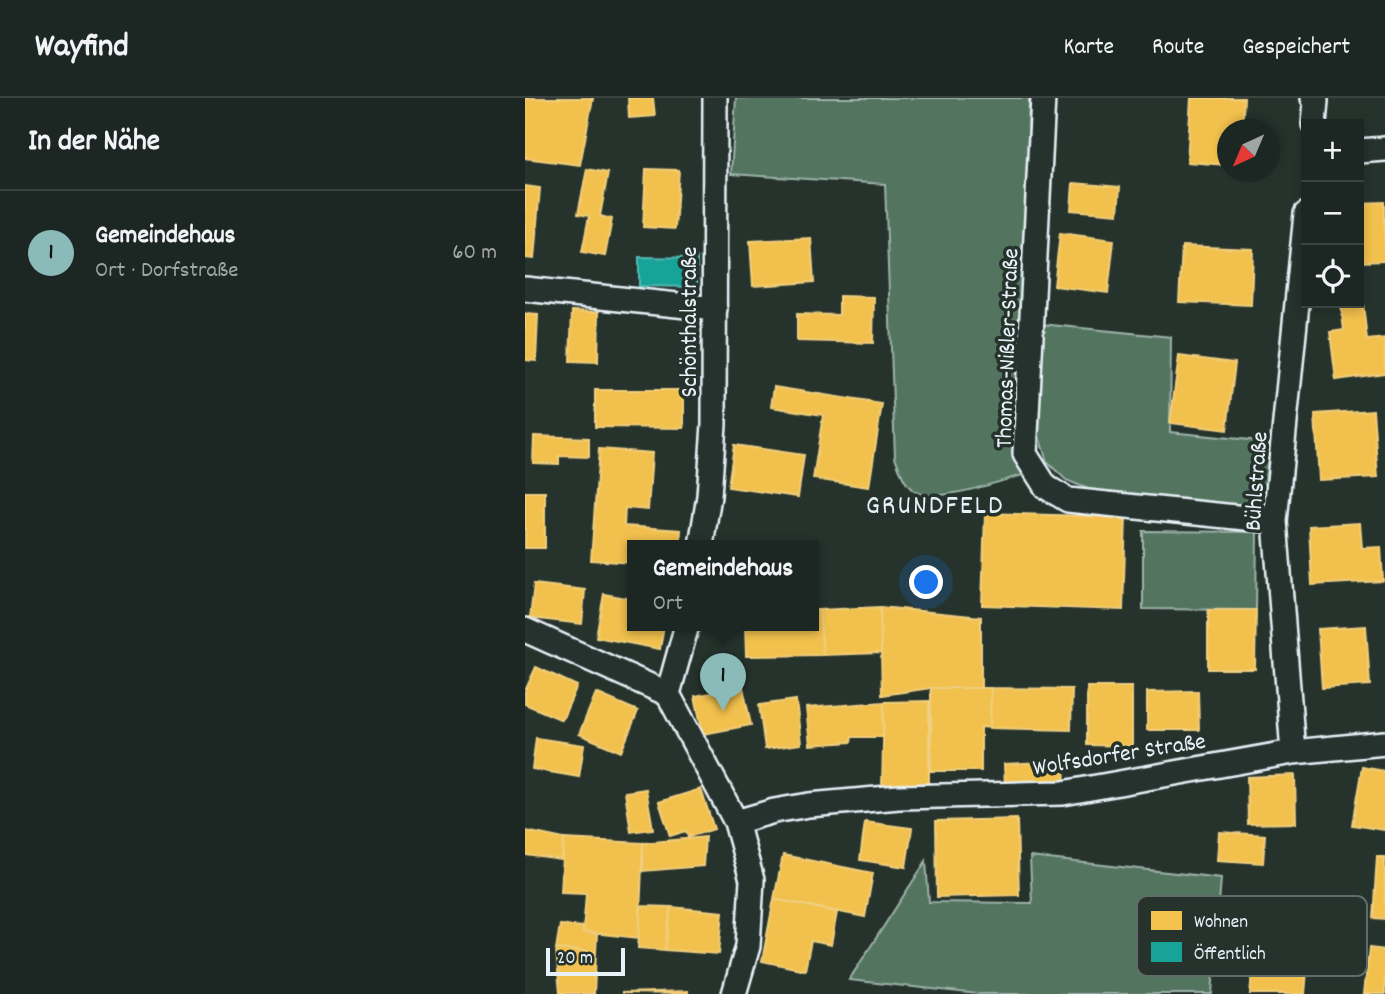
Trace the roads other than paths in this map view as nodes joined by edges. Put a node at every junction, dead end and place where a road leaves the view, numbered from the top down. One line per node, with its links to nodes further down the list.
1 (715, 98): 9 (street, Schönthalstraße)
2 (1044, 98): 10 (street, Thomas-Nißler-Straße)
3 (1313, 98): 4 (street)
4 (1314, 119)
5 (1385, 149): 6 (street)
6 (1364, 151)
7 (1303, 245): 10 (street, Bühlstraße)
8 (525, 289): 9 (street)
9 (715, 309): 11 (street, Schönthalstraße)
10 (1275, 521): 16 (street, Bühlstraße)
11 (702, 540)
12 (525, 630): 14 (street)
13 (685, 631): 14 (street)
14 (669, 694): 17 (street)
15 (1385, 743): 16 (street, Wolfsdorfer Straße)
16 (1293, 752): 17 (street, Wolfsdorfer Straße)
17 (736, 822): 18 (street)
18 (734, 994)

